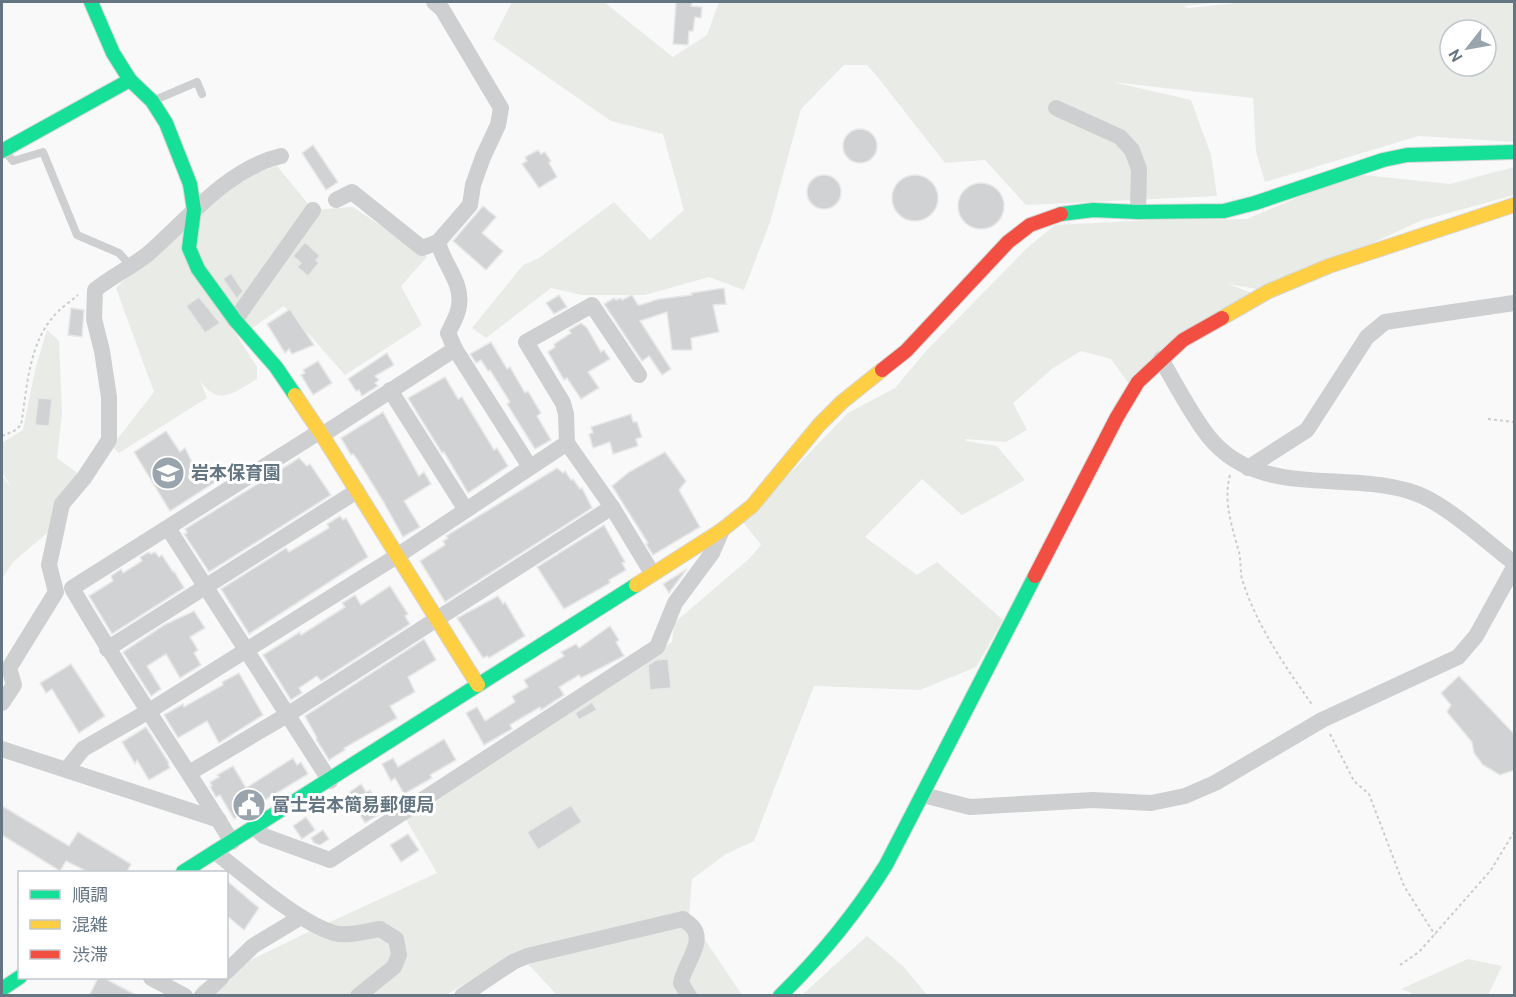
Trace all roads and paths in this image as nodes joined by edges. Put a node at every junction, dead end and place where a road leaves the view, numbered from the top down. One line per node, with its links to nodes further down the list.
1 (91, 2): 3 (street)
2 (434, 2): 15 (street)
3 (130, 80): 5 (street); 7 (street)
4 (202, 94): 5 (lane)
5 (152, 101): 12 (street)
6 (1056, 108): 14 (street)
7 (3, 151): 16 (lane)
8 (1515, 152): 14 (street)
9 (281, 156): 12 (street)
10 (336, 200): 15 (street)
11 (1515, 205): 21 (street)
12 (194, 210): 16 (street); 19 (street)
13 (313, 210): 19 (street)
14 (1138, 212): 35 (street)
15 (438, 242): 20 (street)
16 (131, 266): 17 (street)
17 (95, 290): 27 (path); 44 (street)
18 (1515, 303): 29 (street)
19 (235, 320): 26 (street)
20 (455, 350): 23 (street); 30 (street)
21 (1161, 359): 29 (street); 52 (street)
22 (639, 375): 28 (street)
23 (390, 390): 26 (street); 33 (street)
24 (1488, 418): 25 (path)
25 (1515, 422)
26 (320, 434): 31 (street); 34 (street)
27 (2, 436)
28 (567, 443): 30 (street); 32 (street)
29 (1240, 465): 37 (street); 47 (path)
30 (530, 467): 33 (street)
31 (357, 492): 36 (street); 39 (street)
32 (612, 507): 38 (street); 40 (street)
33 (466, 510): 36 (street)
34 (168, 528): 39 (street); 41 (street)
35 (722, 530): 38 (street); 54 (street)
36 (397, 556): 40 (street); 42 (street)
37 (1515, 565): 47 (street)
38 (652, 573): 43 (street)
39 (206, 588): 41 (street); 42 (street)
40 (436, 620): 43 (street); 46 (street)
41 (107, 649): 45 (street)
42 (245, 650): 45 (street); 46 (street)
43 (478, 685): 51 (street)
44 (2, 703)
45 (148, 711): 49 (street); 50 (street)
46 (287, 715): 50 (street); 51 (street)
47 (1322, 720): 52 (street); 60 (path)
48 (2, 749): 49 (street)
49 (67, 769): 53 (street)
50 (189, 773): 53 (street)
51 (330, 781): 54 (street)
52 (923, 795): 72 (street)
53 (219, 820): 56 (street)
54 (255, 828): 56 (street)
55 (1515, 832): 60 (path)
56 (232, 842): 57 (street)
57 (215, 852): 58 (street); 59 (street)
58 (186, 871)
59 (301, 917): 62 (street); 69 (street)
60 (1435, 935): 61 (path)
61 (1400, 965)
62 (228, 970)
63 (18, 978): 66 (street)
64 (153, 979): 67 (street)
65 (220, 979): 68 (street)
66 (2, 989)
67 (185, 996)
68 (202, 996)
69 (358, 996)
70 (462, 996): 71 (street)
71 (689, 996)
72 (780, 996)

